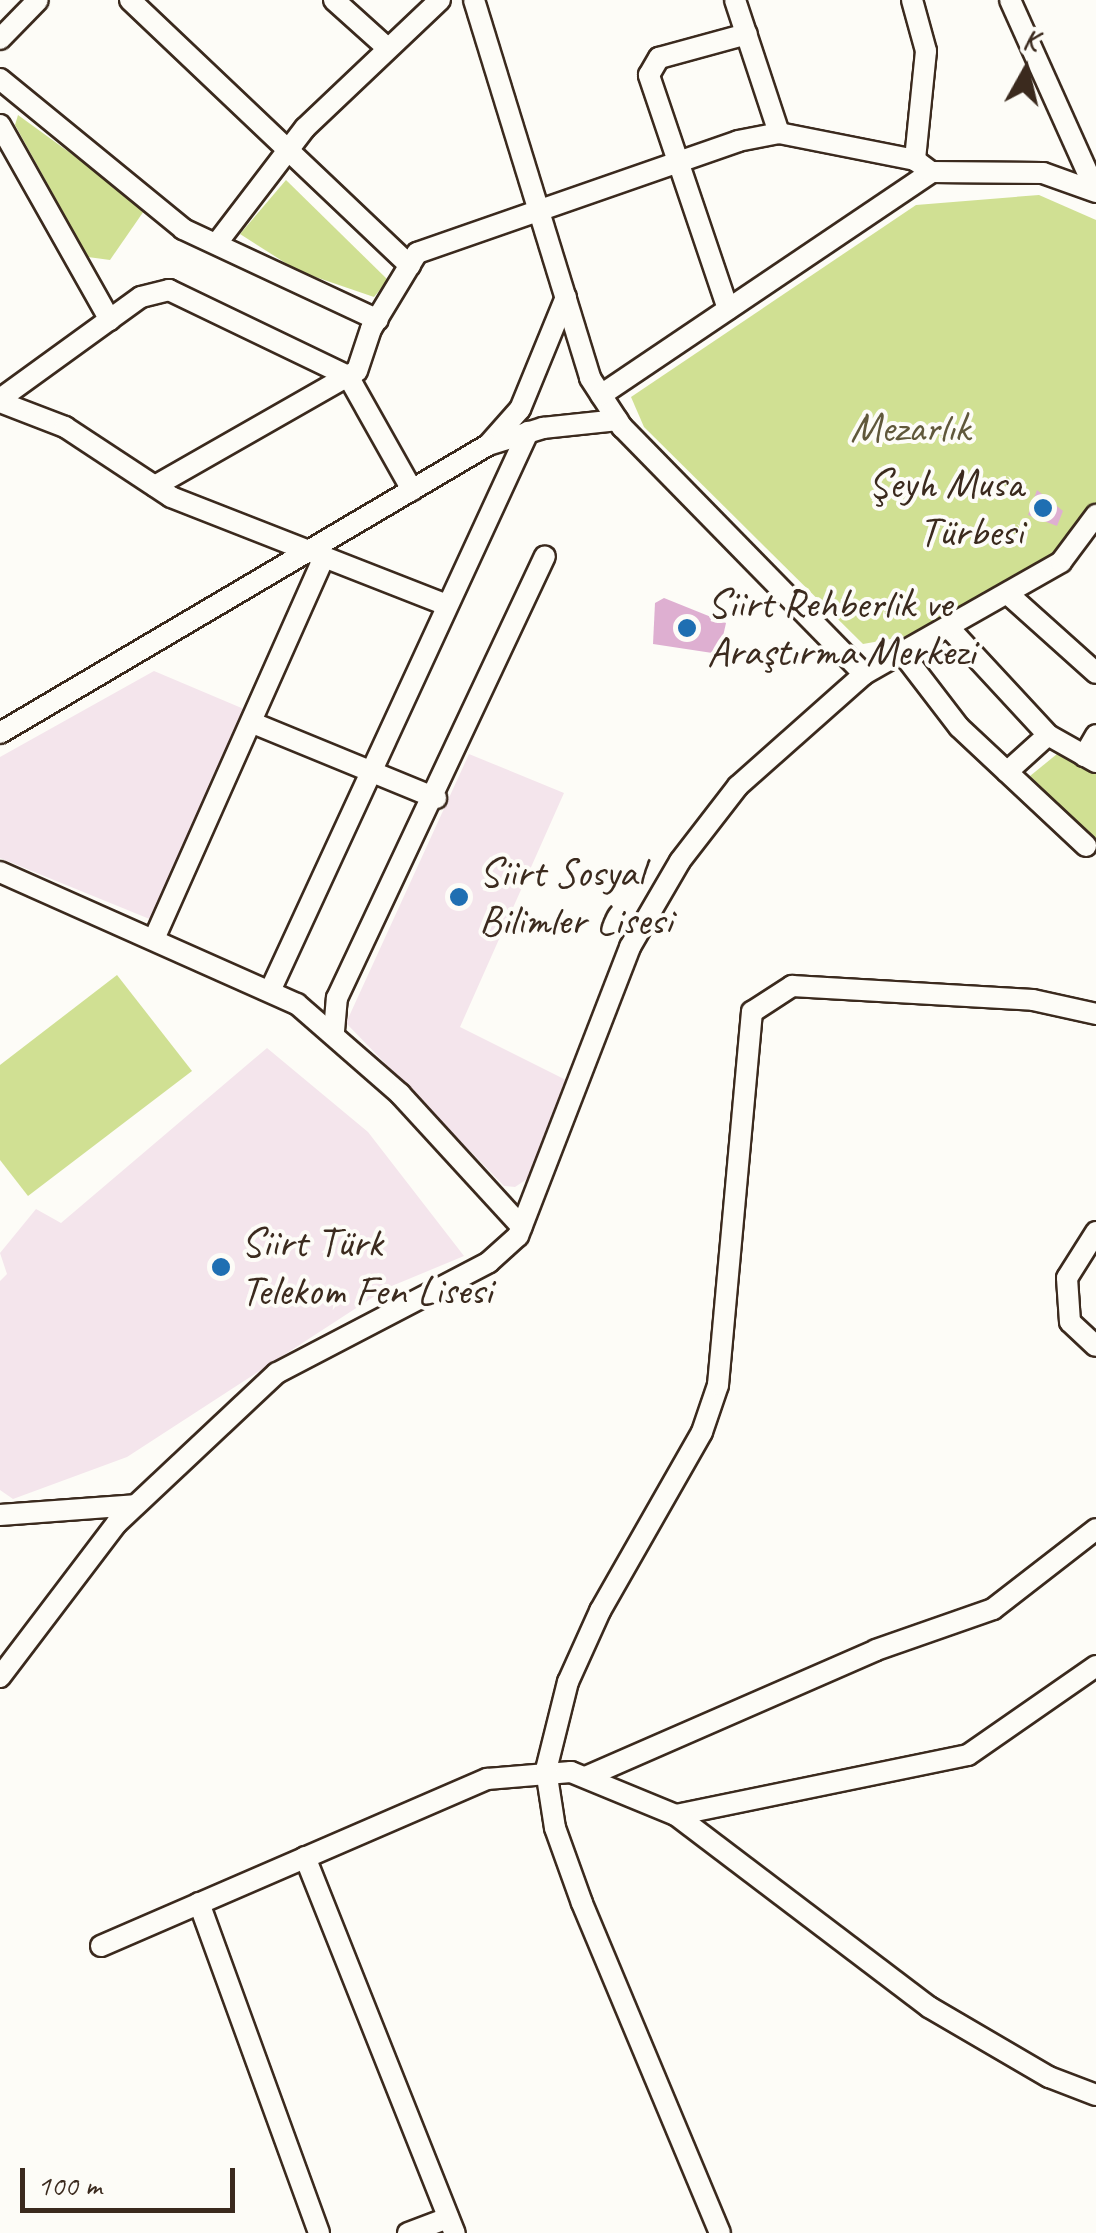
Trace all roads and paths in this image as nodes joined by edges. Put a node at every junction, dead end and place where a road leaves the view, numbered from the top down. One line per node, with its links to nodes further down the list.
1 (38, 0): 10 (street)
2 (130, 0): 15 (street)
3 (334, 0): 11 (street)
4 (440, 0): 11 (street)
5 (474, 0): 19 (street)
6 (735, 0): 9 (street)
7 (912, 0): 17 (street)
8 (1010, 0): 18 (street)
9 (747, 34): 14 (street); 16 (street)
10 (0, 39)
11 (385, 46): 15 (street)
12 (0, 79): 20 (street)
13 (0, 126): 24 (street)
14 (778, 133): 16 (street); 17 (street)
15 (292, 152): 20 (street); 21 (street)
16 (680, 164): 19 (street); 23 (street)
17 (923, 166): 18 (street); 23 (street)
18 (1096, 192)
19 (541, 210): 21 (street); 22 (street)
20 (216, 243): 25 (street)
21 (410, 266): 25 (street)
22 (566, 297): 27 (street); 31 (street)
23 (728, 309): 27 (street)
24 (110, 320): 26 (street); 28 (street)
25 (378, 320): 26 (street)
26 (348, 376): 32 (street); 33 (street)
27 (601, 395): 29 (street)
28 (0, 400): 32 (street)
29 (618, 420): 30 (street); 41 (street)
30 (528, 432): 31 (street); 38 (street)
31 (488, 444): 33 (street)
32 (155, 486): 35 (street)
33 (412, 490): 35 (street)
34 (1096, 515): 37 (street)
35 (316, 554): 38 (street); 43 (street); 44 (street)
36 (546, 556): 50 (street)
37 (1008, 594): 39 (street); 42 (street)
38 (444, 604): 48 (street)
39 (950, 629): 40 (street); 45 (street)
40 (903, 654): 41 (street); 49 (street)
41 (864, 674): 57 (street)
42 (1096, 674)
43 (252, 723): 48 (street); 53 (street)
44 (0, 733)
45 (1048, 735): 47 (street); 49 (street)
46 (1096, 735): 47 (street)
47 (1090, 759)
48 (368, 771): 50 (street); 54 (street)
49 (1007, 772): 51 (street)
50 (436, 798): 56 (street)
51 (1086, 846)
52 (0, 872): 53 (street)
53 (154, 939): 54 (street)
54 (270, 991): 56 (street)
55 (1096, 1014): 65 (street)
56 (334, 1032): 57 (street)
57 (522, 1226): 60 (street)
58 (1096, 1232): 59 (street)
59 (1096, 1346)
60 (135, 1505): 61 (street); 64 (street)
61 (0, 1515)
62 (1096, 1529): 66 (street)
63 (1096, 1666): 67 (street)
64 (0, 1677)
65 (546, 1770): 66 (street); 68 (street); 75 (street)
66 (588, 1776): 67 (street)
67 (676, 1815): 71 (street)
68 (305, 1858): 69 (street); 72 (street)
69 (199, 1903): 70 (street); 73 (street)
70 (101, 1946)
71 (1096, 2095)
72 (452, 2225): 74 (street)
73 (319, 2233)
74 (408, 2233)
75 (720, 2233)

